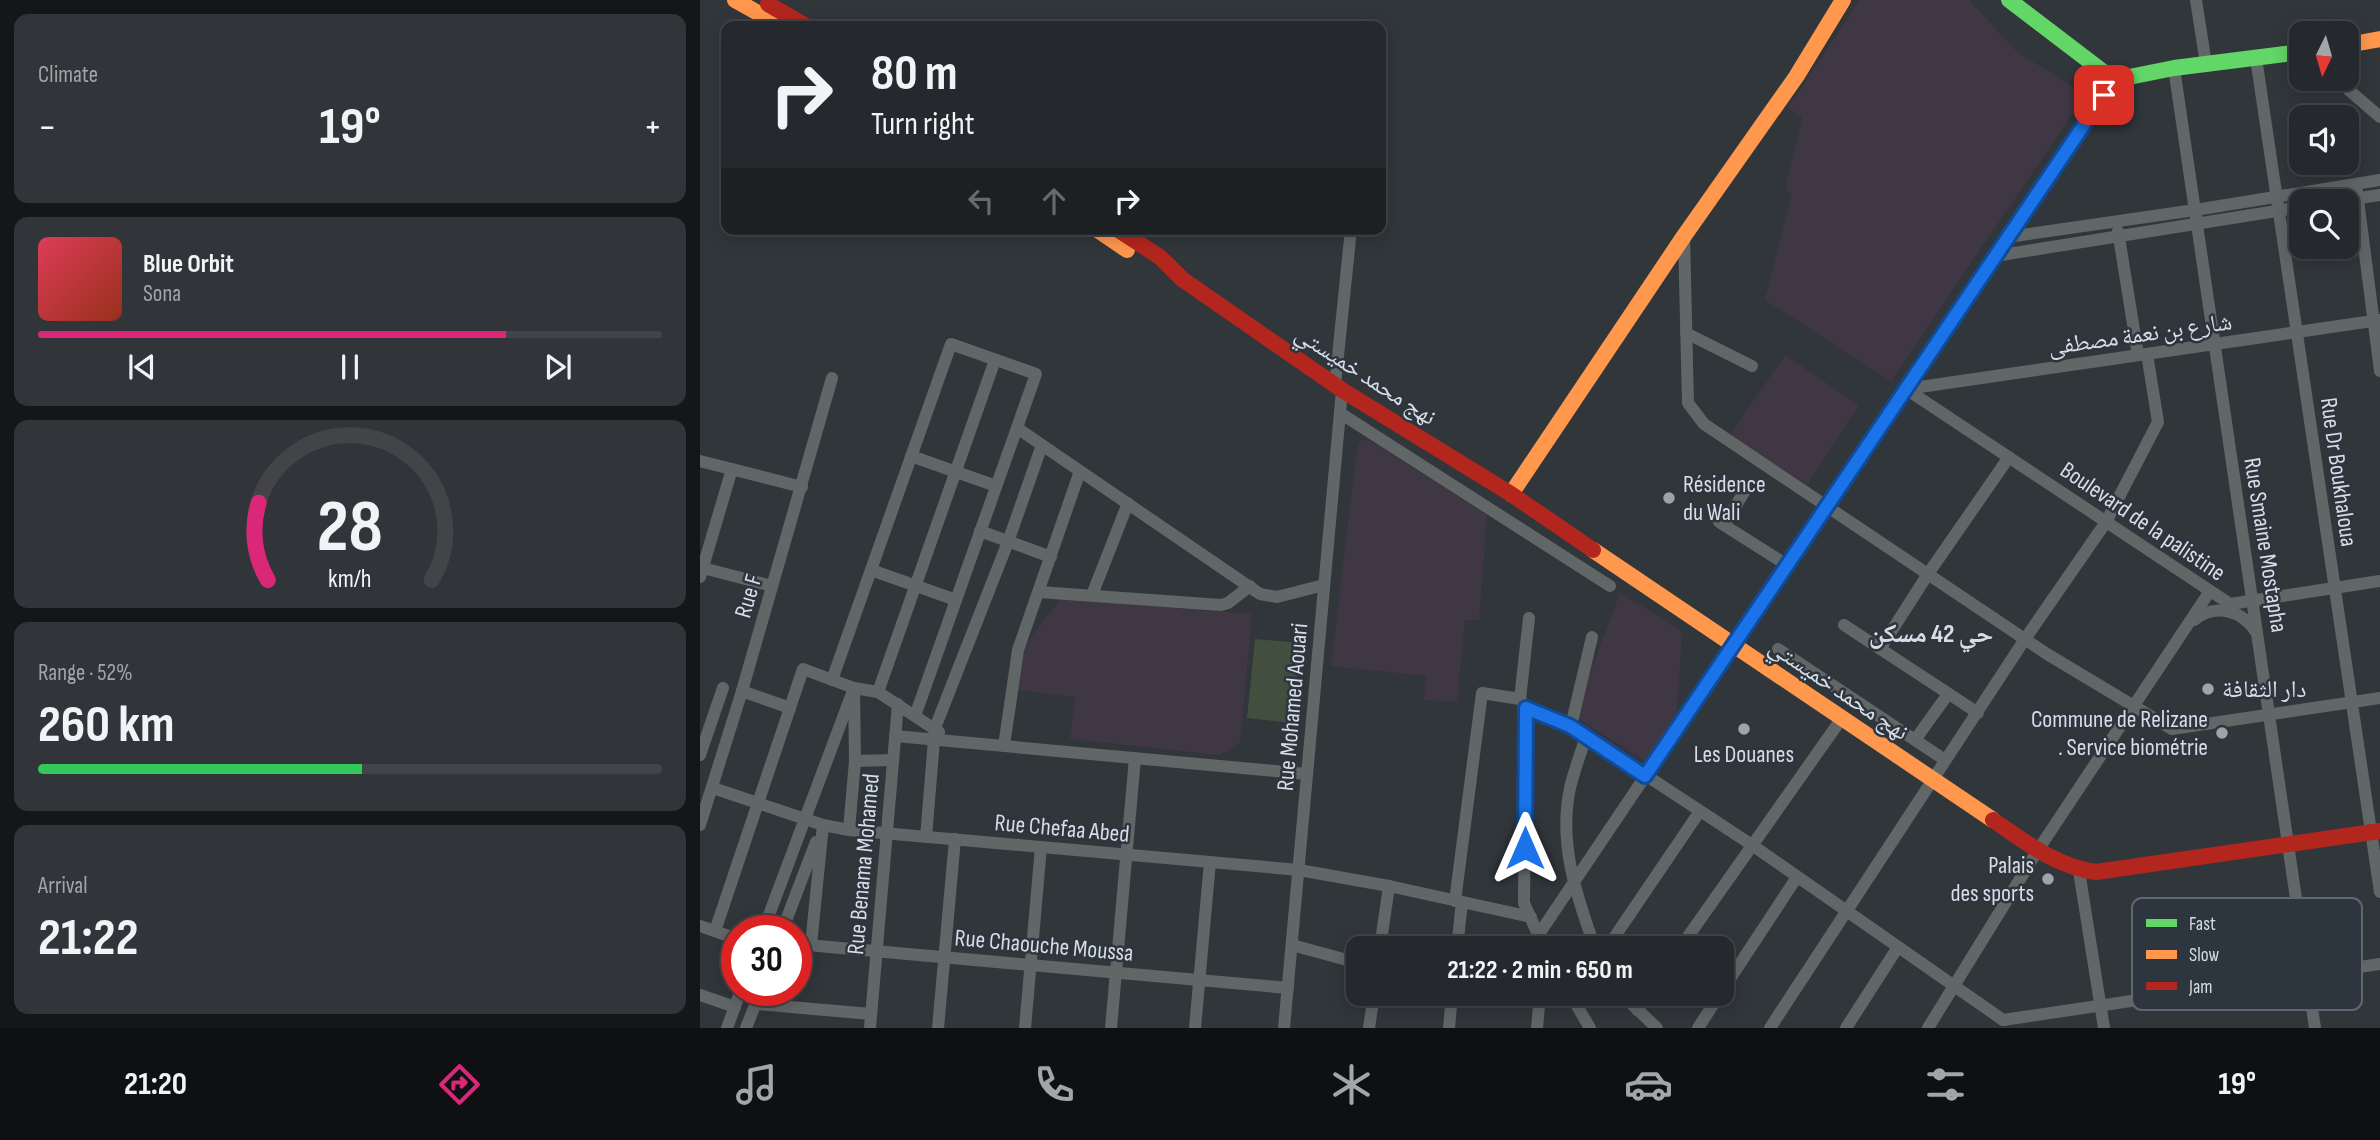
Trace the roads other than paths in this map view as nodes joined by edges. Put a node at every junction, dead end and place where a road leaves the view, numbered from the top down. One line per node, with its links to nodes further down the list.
1 (735, 0): 6 (main road)
2 (761, 0): 7 (main road)
3 (1843, 0): 32 (main road)
4 (2009, 0): 14 (main road)
5 (2196, 0): 12 (street)
6 (772, 21)
7 (797, 21)
8 (2380, 39): 9 (main road)
9 (2359, 43)
10 (2289, 54): 11 (main road)
11 (2256, 58): 12 (main road); 21 (street, Rue Dr Boukhaloua)
12 (2206, 64): 13 (main road)
13 (2174, 68): 14 (main road); 25 (street, Rue Smaine Mostapha)
14 (2114, 79): 34 (street)
15 (2350, 91): 16 (street)
16 (2380, 117)
17 (2380, 180): 18 (street)
18 (2356, 184): 19 (street); 21 (street)
19 (2357, 189)
20 (2380, 195): 22 (street)
21 (2277, 197): 25 (street); 26 (street, Rue Dr Boukhaloua)
22 (2359, 198)
23 (2359, 205): 37 (street)
24 (2289, 209): 26 (street)
25 (2195, 210): 27 (street); 28 (street, Rue Smaine Mostapha)
26 (2279, 211): 28 (street); 39 (street, Rue Dr Boukhaloua)
27 (2117, 221): 33 (street); 34 (street)
28 (2197, 224): 33 (street); 40 (street, Rue Smaine Mostapha)
29 (1105, 235): 36 (main road)
30 (1126, 235): 36 (main road)
31 (1351, 235): 46 (street, Rue Mohamed Aouari)
32 (1684, 236): 38 (street); 60 (main road)
33 (2119, 236): 35 (street); 41 (street)
34 (2008, 237): 35 (street)
35 (1995, 256): 47 (street)
36 (1182, 279): 46 (main road, نهج محمد خميستي)
37 (2376, 321): 39 (street, شارع بن نعمة مصطفى); 44 (street)
38 (1686, 332): 43 (street); 62 (street)
39 (2297, 332): 40 (street, شارع بن نعمة مصطفى); 77 (street, Rue Dr Boukhaloua)
40 (2215, 344): 41 (street, شارع بن نعمة مصطفى); 82 (street, Rue Smaine Mostapha)
41 (2142, 354): 47 (street, شارع بن نعمة مصطفى); 63 (street)
42 (996, 360): 49 (street); 51 (street); 56 (street)
43 (1752, 366)
44 (2380, 371)
45 (832, 378): 58 (street, Rue F)
46 (1339, 387): 48 (street, Rue Mohamed Aouari); 60 (main road, نهج محمد خميستي)
47 (1906, 389): 52 (street, Boulevard de la palistine); 62 (street)
48 (1340, 413): 72 (street, Rue Mohamed Aouari); 76 (street)
49 (1017, 428): 50 (street); 57 (street)
50 (1042, 445): 55 (street); 65 (street)
51 (911, 456): 56 (street); 68 (street)
52 (2009, 457): 63 (street, Boulevard de la palistine); 70 (street)
53 (700, 461): 54 (street)
54 (732, 469): 58 (street); 69 (street)
55 (1080, 471): 61 (street); 66 (street)
56 (956, 472): 57 (street); 73 (street)
57 (996, 486): 64 (street)
58 (802, 487): 74 (street, Rue F)
59 (1746, 489): 67 (street)
60 (1511, 494): 89 (main road, نهج محمد خميستي)
61 (1128, 503): 75 (street); 80 (street)
62 (1827, 506): 67 (street); 70 (street)
63 (2106, 522): 78 (street, Boulevard de la palistine); 88 (street)
64 (980, 531): 65 (street); 81 (street)
65 (1008, 542): 66 (street); 109 (street)
66 (1051, 557): 79 (street)
67 (1787, 565): 89 (street)
68 (871, 570): 73 (street); 92 (street)
69 (701, 573): 74 (street)
70 (1928, 574): 88 (street); 91 (street)
71 (2380, 581): 77 (street, Boulevard de la palistine)
72 (1324, 584): 75 (street); 119 (street, Rue Mohamed Aouari)
73 (915, 585): 81 (street); 96 (street)
74 (772, 586): 95 (street, Rue F)
75 (1250, 586): 80 (street)
76 (1610, 586)
77 (2335, 588): 82 (street, Boulevard de la palistine); 99 (street, Rue Dr Boukhaloua)
78 (2210, 591): 82 (street, Boulevard de la palistine); 85 (street)
79 (1039, 592): 80 (street); 113 (street)
80 (1092, 595)
81 (956, 600): 106 (street)
82 (2252, 601): 86 (street, Rue Smaine Mostapha)
83 (1529, 618): 101 (street)
84 (1843, 625): 91 (street)
85 (2187, 627): 86 (street); 102 (street)
86 (2258, 635): 105 (street, Rue Smaine Mostapha)
87 (1592, 636): 108 (street)
88 (2025, 639): 102 (street); 104 (street)
89 (1733, 645): 107 (main road, نهج محمد خميستي); 120 (street)
90 (1778, 649): 112 (street)
91 (1880, 649): 97 (street)
92 (832, 680): 94 (street); 103 (street)
93 (723, 688): 114 (street)
94 (854, 688): 96 (street); 118 (street); 125 (street)
95 (742, 691): 103 (street); 122 (street, Rue F)
96 (878, 692): 100 (street)
97 (1948, 694): 104 (street); 112 (street)
98 (2380, 698): 99 (street)
99 (2352, 702): 105 (street); 129 (street, Rue Dr Boukhaloua)
100 (898, 704): 106 (street); 110 (street, Rue Benama Mohamed)
101 (1523, 704): 108 (street); 146 (street); 150 (street)
102 (2133, 707): 105 (street); 136 (street)
103 (790, 708): 123 (street)
104 (1978, 713): 117 (street)
105 (2269, 714): 134 (street, Rue Smaine Mostapha)
106 (915, 716): 109 (street)
107 (1842, 718): 121 (main road, نهج محمد خميستي); 133 (street)
108 (1570, 726): 111 (street)
109 (935, 734): 110 (street); 113 (street); 131 (street)
110 (895, 736): 116 (street, Rue Benama Mohamed)
111 (1586, 736): 120 (street); 142 (street)
112 (1915, 740): 117 (street)
113 (1004, 746): 115 (street)
114 (700, 755)
115 (1135, 758): 119 (street); 137 (street)
116 (893, 760): 118 (street); 130 (street, Rue Benama Mohamed)
117 (1945, 760): 121 (street)
118 (855, 761): 128 (street)
119 (1307, 774): 139 (street, Rue Mohamed Aouari)
120 (1645, 776): 124 (street); 142 (street)
121 (1932, 779): 136 (main road, نهج محمد خميستي); 147 (street)
122 (713, 788): 123 (street, Rue Chefaa Abed); 126 (street, Rue F)
123 (758, 803): 125 (street, Rue Chefaa Abed); 152 (street)
124 (1700, 811): 133 (street); 159 (street)
125 (805, 819): 127 (street, Rue Chefaa Abed); 148 (street)
126 (700, 825)
127 (822, 825): 128 (street, Rue Chefaa Abed); 149 (street); 154 (street)
128 (849, 830): 130 (street, Rue Chefaa Abed)
129 (2376, 832): 134 (main road, نهج محمد خميستي); 144 (street, Rue Dr Boukhaloua)
130 (887, 833): 131 (street, Rue Chefaa Abed); 164 (street, Rue Benama Mohamed)
131 (926, 837): 132 (street, Rue Chefaa Abed)
132 (955, 839): 135 (street, Rue Chefaa Abed); 165 (street)
133 (1752, 845): 141 (street); 160 (street)
134 (2288, 845): 140 (main road, نهج محمد خميستي); 145 (street, Rue Smaine Mostapha)
135 (1041, 847): 137 (street, Rue Chefaa Abed); 168 (street)
136 (2038, 850): 140 (main road, نهج محمد خميستي); 173 (street)
137 (1126, 855): 138 (street, Rue Chefaa Abed); 170 (street)
138 (1210, 862): 139 (street, Rue Chefaa Abed); 172 (street)
139 (1299, 870): 143 (street, Rue Chefaa Abed); 162 (street, Rue Mohamed Aouari)
140 (2079, 871): 188 (street)
141 (1797, 877): 147 (street); 171 (street)
142 (1573, 884): 155 (street); 158 (street)
143 (1390, 886): 146 (street, Rue Chefaa Abed); 156 (street)
144 (2380, 892)
145 (2296, 898)
146 (1459, 901): 150 (street, Rue Chefaa Abed); 157 (street)
147 (1847, 912): 163 (street); 207 (street)
148 (769, 915)
149 (788, 915)
150 (1531, 918): 155 (street)
151 (700, 926): 152 (street)
152 (715, 931): 153 (street)
153 (721, 933)
154 (812, 934)
155 (1539, 934)
156 (1382, 936)
157 (1458, 936)
158 (1591, 936)
159 (1614, 936)
160 (1688, 936)
161 (812, 945): 164 (street, Rue Chaouche Moussa)
162 (1292, 945): 166 (street); 174 (street, Rue Mohamed Aouari)
163 (1898, 947): 173 (street); 208 (street)
164 (877, 951): 165 (street, Rue Chaouche Moussa); 191 (street, Rue Benama Mohamed)
165 (944, 957): 168 (street, Rue Chaouche Moussa); 196 (street)
166 (1346, 960)
167 (2380, 964): 169 (street)
168 (1031, 965): 170 (street, Rue Chaouche Moussa); 197 (street)
169 (2362, 967)
170 (1116, 972): 172 (street, Rue Chaouche Moussa); 198 (street)
171 (1734, 973)
172 (1200, 980): 174 (street, Rue Chaouche Moussa); 199 (street)
173 (1953, 985): 192 (street); 209 (street)
174 (1288, 988): 200 (street, Rue Mohamed Aouari)
175 (700, 995): 176 (street)
176 (721, 997)
177 (2132, 1001): 188 (street)
178 (735, 1006): 193 (street)
179 (755, 1006): 194 (street)
180 (768, 1006): 191 (street)
181 (1372, 1006): 201 (street)
182 (1451, 1006): 202 (street)
183 (1539, 1006): 203 (street)
184 (1577, 1006): 204 (street)
185 (1633, 1006): 189 (street)
186 (1640, 1006): 189 (street)
187 (1712, 1006): 206 (street)
188 (2101, 1006): 192 (street); 210 (street)
189 (1637, 1010): 205 (street)
190 (2312, 1010): 211 (street, Rue Smaine Mostapha)
191 (871, 1014): 195 (street, Rue Benama Mohamed)
192 (2003, 1024)
193 (727, 1028)
194 (746, 1028)
195 (870, 1028)
196 (938, 1028)
197 (1025, 1028)
198 (1111, 1028)
199 (1195, 1028)
200 (1284, 1028)
201 (1369, 1028)
202 (1449, 1028)
203 (1537, 1028)
204 (1590, 1028)
205 (1657, 1028)
206 (1698, 1028)
207 (1770, 1028)
208 (1846, 1028)
209 (1928, 1028)
210 (2104, 1028)
211 (2315, 1028)

